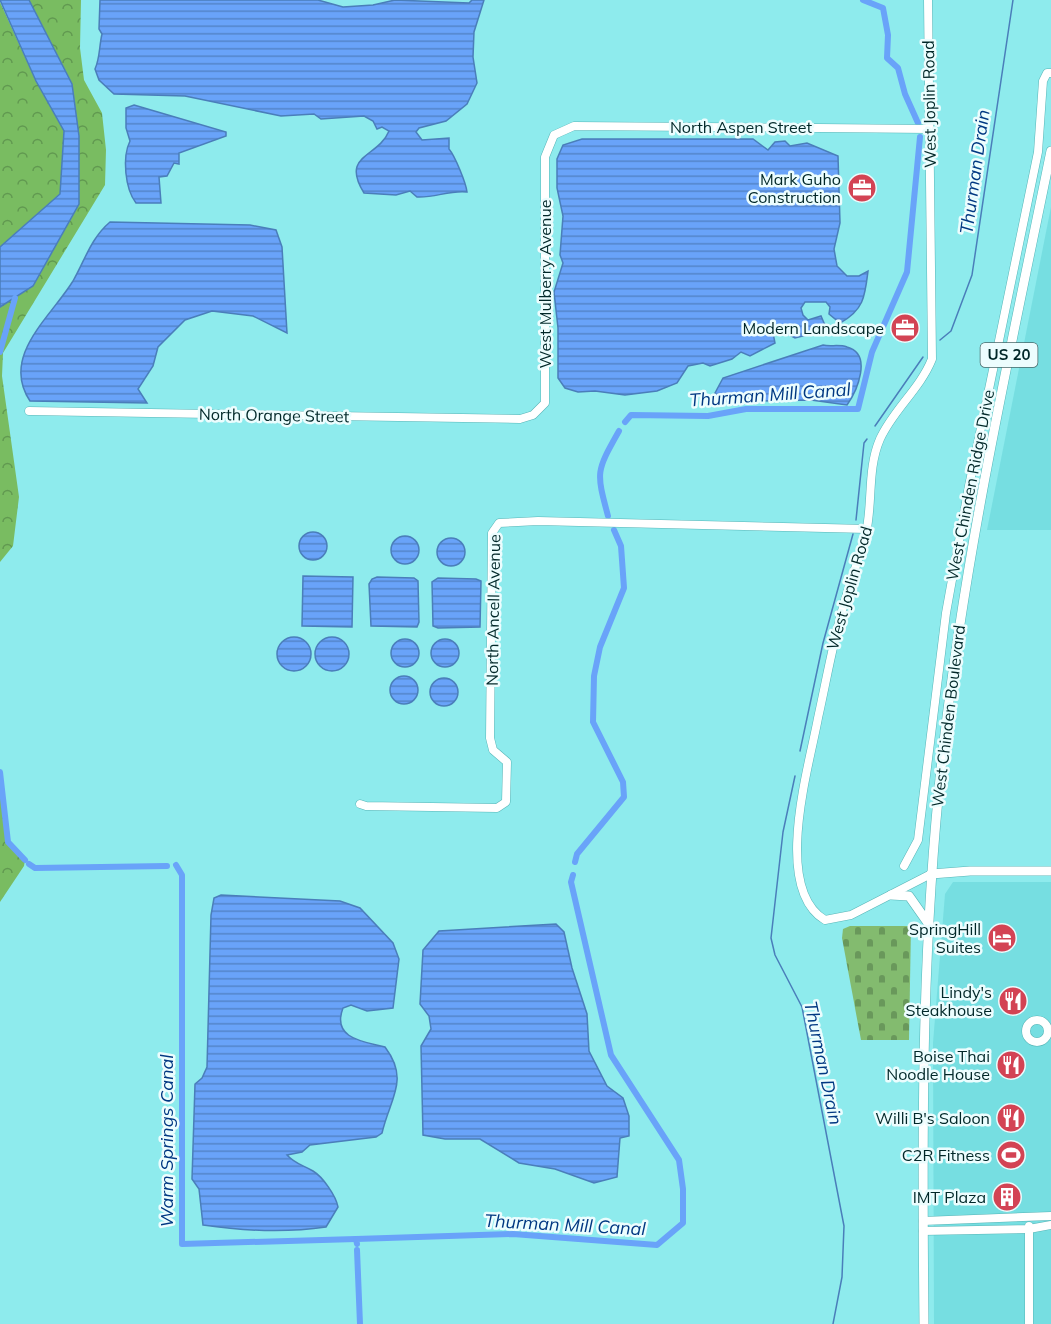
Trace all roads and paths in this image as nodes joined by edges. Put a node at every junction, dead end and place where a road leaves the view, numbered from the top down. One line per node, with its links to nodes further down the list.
1 (928, 0): 3 (street, West Joplin Road)
2 (1051, 73): 10 (street, West Chinden Ridge Drive)
3 (930, 129): 4 (street, North Aspen Street); 8 (street, West Joplin Road)
4 (554, 135): 7 (street, West Mulberry Avenue)
5 (1051, 151): 12 (main road, West Chinden Boulevard / US 20)
6 (29, 411): 7 (street, North Orange Street)
7 (520, 419)
8 (867, 529): 9 (street, North Ancell Avenue); 13 (street, West Joplin Road)
9 (360, 804)
10 (904, 866)
11 (1051, 871): 12 (main road)
12 (931, 874): 13 (street, West Joplin Road); 14 (main road, West Chinden Boulevard)
13 (891, 895): 14 (main road)
14 (928, 923): 18 (main road, West Chinden Boulevard)
15 (1051, 1216): 16 (street)
16 (1029, 1219): 18 (street); 19 (street)
17 (1051, 1225): 19 (street)
18 (923, 1226): 19 (street); 20 (main road, West Chinden Boulevard)
19 (1029, 1229): 21 (street)
20 (924, 1324)
21 (1029, 1324)

